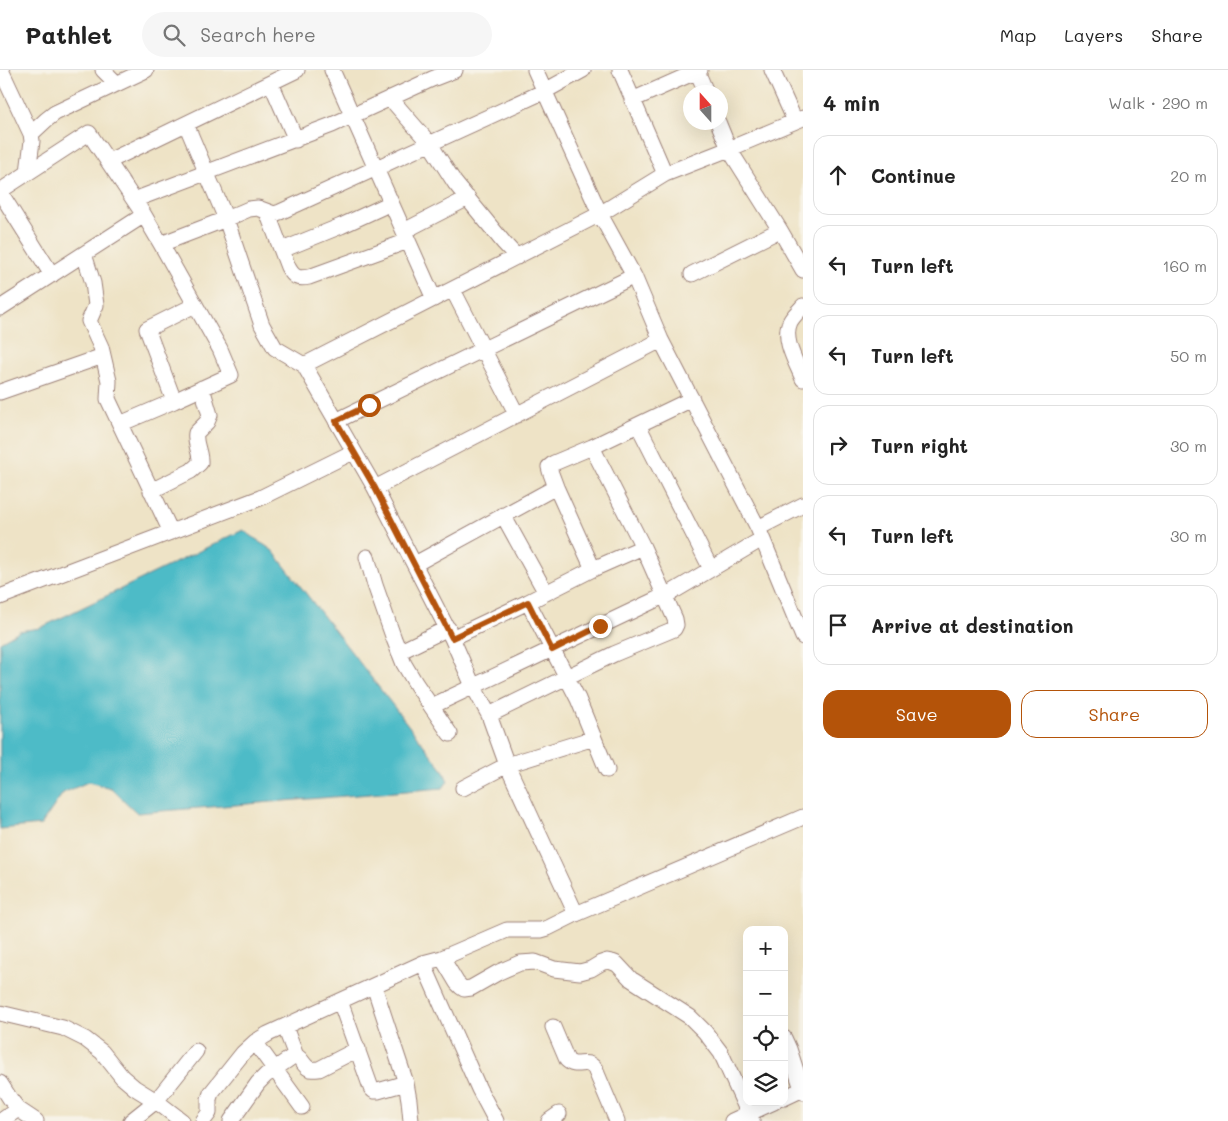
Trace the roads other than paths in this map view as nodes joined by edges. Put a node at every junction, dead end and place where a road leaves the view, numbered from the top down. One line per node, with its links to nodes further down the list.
1 (1, 70): 22 (street)
2 (104, 70): 13 (street)
3 (146, 70): 13 (street)
4 (332, 70): 18 (street)
5 (455, 70): 16 (street)
6 (535, 70): 15 (street)
7 (582, 70): 15 (street)
8 (620, 70): 17 (street)
9 (772, 70): 19 (street)
10 (292, 71): 12 (street)
11 (698, 71): 14 (street); 17 (street)
12 (271, 82): 20 (street); 23 (street)
13 (117, 84): 22 (street)
14 (703, 85)
15 (545, 91): 24 (street); 36 (street)
16 (390, 98): 18 (street); 24 (street)
17 (632, 100): 30 (street)
18 (352, 115): 23 (street); 27 (street)
19 (799, 120): 25 (street)
20 (186, 124): 26 (street); 29 (street)
21 (721, 130): 25 (street)
22 (31, 134): 28 (street)
23 (296, 140): 29 (street)
24 (430, 144): 27 (street); 32 (street)
25 (729, 149): 30 (street); 39 (street)
26 (109, 161): 28 (street); 33 (street)
27 (376, 169): 34 (street); 35 (street)
28 (28, 172): 31 (street)
29 (207, 173): 33 (street); 38 (street)
30 (665, 174): 36 (street)
31 (0, 191): 47 (street)
32 (468, 198): 40 (street); 44 (street)
33 (134, 200): 37 (street)
34 (391, 203): 40 (street); 42 (street)
35 (267, 212): 38 (street); 42 (street)
36 (600, 214): 44 (street); 48 (street)
37 (144, 215): 41 (street); 43 (street)
38 (226, 219): 41 (street); 57 (street)
39 (780, 230): 45 (street); 46 (street)
40 (406, 236): 42 (street); 50 (street)
41 (161, 244): 51 (street)
42 (282, 250)
43 (84, 254): 47 (street); 56 (street)
44 (516, 257): 49 (street)
45 (803, 270)
46 (692, 274)
47 (52, 275): 53 (street)
48 (634, 276): 54 (street); 55 (street)
49 (453, 290): 50 (street); 55 (street)
50 (434, 299): 57 (street)
51 (195, 305): 59 (street); 62 (street)
52 (803, 306): 58 (street)
53 (0, 308)
54 (661, 340): 61 (street); 63 (street)
55 (484, 350): 63 (street); 64 (street)
56 (103, 356): 60 (street); 65 (street)
57 (304, 365): 64 (street)
58 (803, 379)
59 (202, 388): 62 (street); 71 (street)
60 (0, 392)
61 (692, 400): 66 (street); 75 (street)
62 (174, 401): 65 (street)
63 (517, 415): 70 (street)
64 (336, 421): 68 (street)
65 (120, 424): 71 (street)
66 (638, 425): 67 (street); 80 (street)
67 (592, 446): 69 (street); 76 (street)
68 (353, 452): 70 (street); 74 (street)
69 (556, 487): 73 (street); 79 (street)
70 (375, 488): 78 (street)
71 (151, 491): 74 (street)
72 (803, 505): 75 (street)
73 (503, 516): 78 (street); 81 (street)
74 (171, 532): 83 (street)
75 (760, 533): 80 (street); 85 (street)
76 (644, 547): 79 (street); 82 (street)
77 (367, 557): 89 (street)
78 (415, 564): 86 (street)
79 (593, 569): 81 (street)
80 (711, 569): 82 (street)
81 (546, 593): 84 (street)
82 (664, 595): 88 (street); 90 (street)
83 (0, 598)
84 (528, 602): 86 (street); 88 (street)
85 (798, 608): 87 (street)
86 (450, 633): 89 (street); 91 (street)
87 (803, 637)
88 (552, 650): 90 (street); 91 (street)
89 (399, 652): 92 (street)
90 (567, 677): 93 (street); 95 (street)
91 (473, 686): 92 (street); 93 (street)
92 (432, 706): 94 (street)
93 (488, 715): 96 (street)
94 (450, 734)
95 (594, 738): 96 (street); 97 (street)
96 (507, 764): 98 (street); 100 (street)
97 (607, 770)
98 (463, 788)
99 (803, 817): 100 (street)
100 (576, 914): 101 (street)
101 (442, 958): 102 (street); 123 (street)
102 (423, 963): 103 (street); 131 (street)
103 (374, 986): 104 (street); 115 (street)
104 (340, 1001): 106 (street); 110 (street)
105 (0, 1013): 118 (street)
106 (285, 1027): 108 (street); 112 (street)
107 (553, 1027): 132 (street)
108 (255, 1042): 113 (street); 122 (street)
109 (788, 1047): 116 (street)
110 (358, 1049): 112 (street); 115 (street)
111 (196, 1051): 118 (street)
112 (296, 1056): 113 (street)
113 (274, 1069): 120 (street); 129 (street)
114 (0, 1083): 121 (street)
115 (406, 1083): 130 (street)
116 (803, 1090): 117 (street)
117 (788, 1096)
118 (156, 1101): 126 (street); 127 (street)
119 (768, 1106): 123 (street)
120 (302, 1107)
121 (18, 1109): 124 (street); 125 (street)
122 (206, 1117): 128 (street)
123 (750, 1118): 133 (street)
124 (1, 1121)
125 (36, 1121)
126 (131, 1121)
127 (182, 1121)
128 (224, 1121)
129 (232, 1121)
130 (411, 1121)
131 (496, 1121)
132 (617, 1121)
133 (732, 1121)

